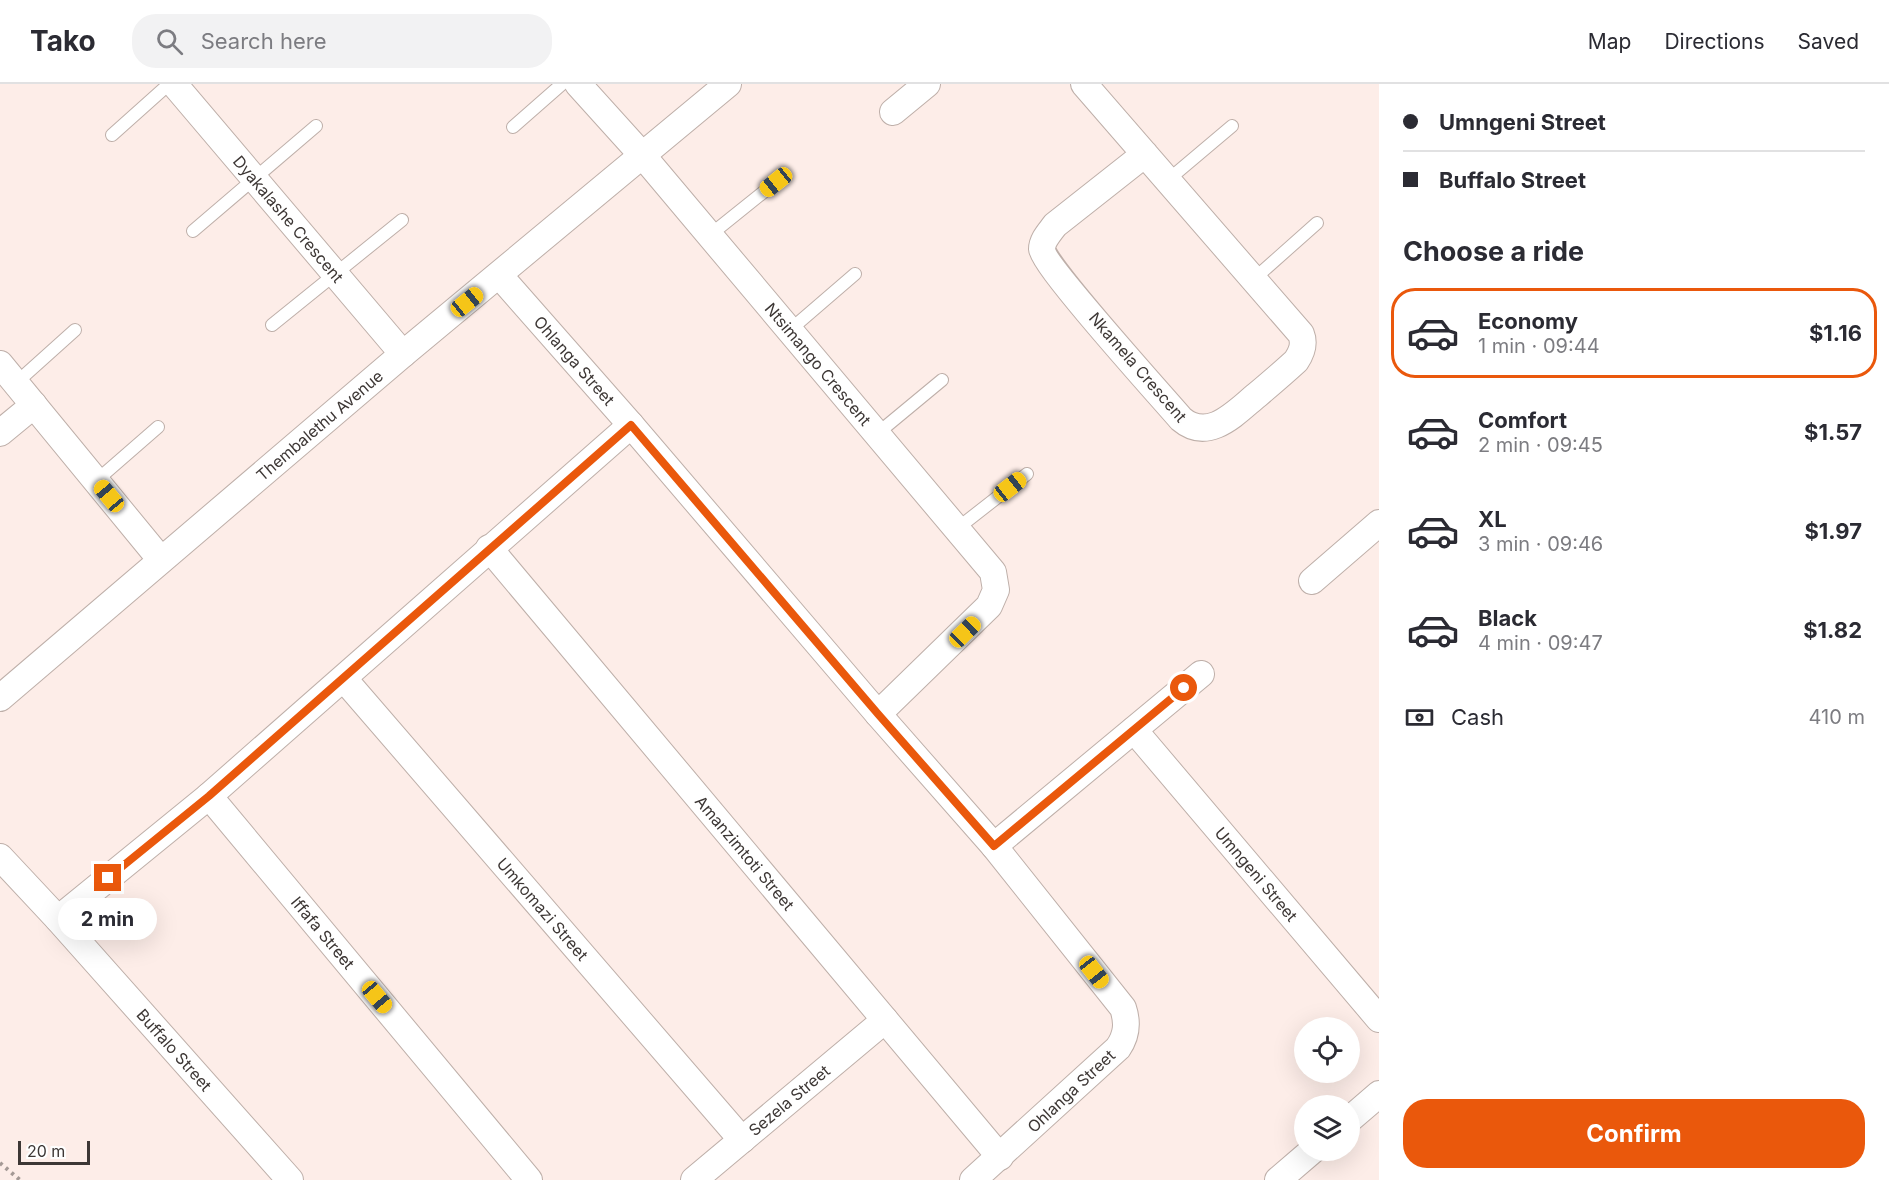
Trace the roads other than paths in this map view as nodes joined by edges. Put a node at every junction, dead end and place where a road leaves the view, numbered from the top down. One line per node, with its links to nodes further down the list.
1 (169, 84): 12 (lane)
2 (174, 84): 15 (street, Dyakalashe Crescent)
3 (562, 84): 11 (lane)
4 (578, 84): 14 (street)
5 (728, 84): 14 (street, Thembalethu Avenue)
6 (927, 84): 8 (street)
7 (1085, 84): 13 (street, Nkamela Crescent)
8 (893, 112)
9 (316, 126): 15 (lane)
10 (1232, 126): 16 (lane)
11 (513, 127)
12 (112, 135)
13 (1145, 154): 16 (street, Nkamela Crescent); 25 (street, Nkamela Crescent)
14 (643, 156): 21 (street, Ntsimango Crescent); 24 (street, Thembalethu Avenue)
15 (254, 179): 20 (lane); 22 (street, Dyakalashe Crescent)
16 (1168, 180): 25 (street, Nkamela Crescent)
17 (776, 182): 21 (lane)
18 (402, 220): 22 (lane)
19 (1317, 223): 25 (lane)
20 (194, 231)
21 (710, 235): 28 (street, Ntsimango Crescent)
22 (335, 274): 26 (lane); 29 (street, Dyakalashe Crescent)
23 (855, 274): 28 (lane)
24 (499, 275): 29 (street, Thembalethu Avenue); 33 (street, Ohlanga Street)
25 (1254, 279)
26 (272, 325)
27 (75, 330): 30 (lane)
28 (790, 330): 36 (street, Ntsimango Crescent)
29 (403, 354): 42 (street, Thembalethu Avenue)
30 (8, 374): 32 (street)
31 (942, 380): 36 (lane)
32 (34, 405): 35 (street); 38 (street)
33 (631, 425): 41 (street); 47 (street, Ohlanga Street)
34 (158, 428): 38 (lane)
35 (0, 433)
36 (878, 433): 39 (street, Ntsimango Crescent)
37 (1027, 474): 39 (lane)
38 (96, 481): 42 (street)
39 (958, 528): 47 (street, Ntsimango Crescent)
40 (1377, 530): 43 (street)
41 (489, 548): 45 (street); 54 (street, Amanzimtoti Street)
42 (161, 560): 46 (street, Thembalethu Avenue)
43 (1312, 581)
44 (1201, 674): 48 (street)
45 (345, 678): 49 (street); 57 (street, Umkomazi Street)
46 (0, 698)
47 (878, 714): 50 (street, Ohlanga Street)
48 (1134, 730): 50 (street); 53 (street, Umngeni Street)
49 (209, 796): 52 (street); 61 (street, Iffafa Street)
50 (994, 846): 58 (street, Ohlanga Street)
51 (0, 857): 52 (street, Buffalo Street)
52 (58, 919): 60 (street, Buffalo Street)
53 (1379, 1019)
54 (885, 1020): 57 (street, Sezela Street); 58 (street, Amanzimtoti Street)
55 (1379, 1094): 56 (street)
56 (1360, 1110)
57 (742, 1140): 62 (street, Sezela Street)
58 (1000, 1157): 63 (street, Ohlanga Street)
59 (1300, 1161): 64 (street)
60 (290, 1180)
61 (529, 1180)
62 (694, 1180)
63 (973, 1180)
64 (1278, 1180)

